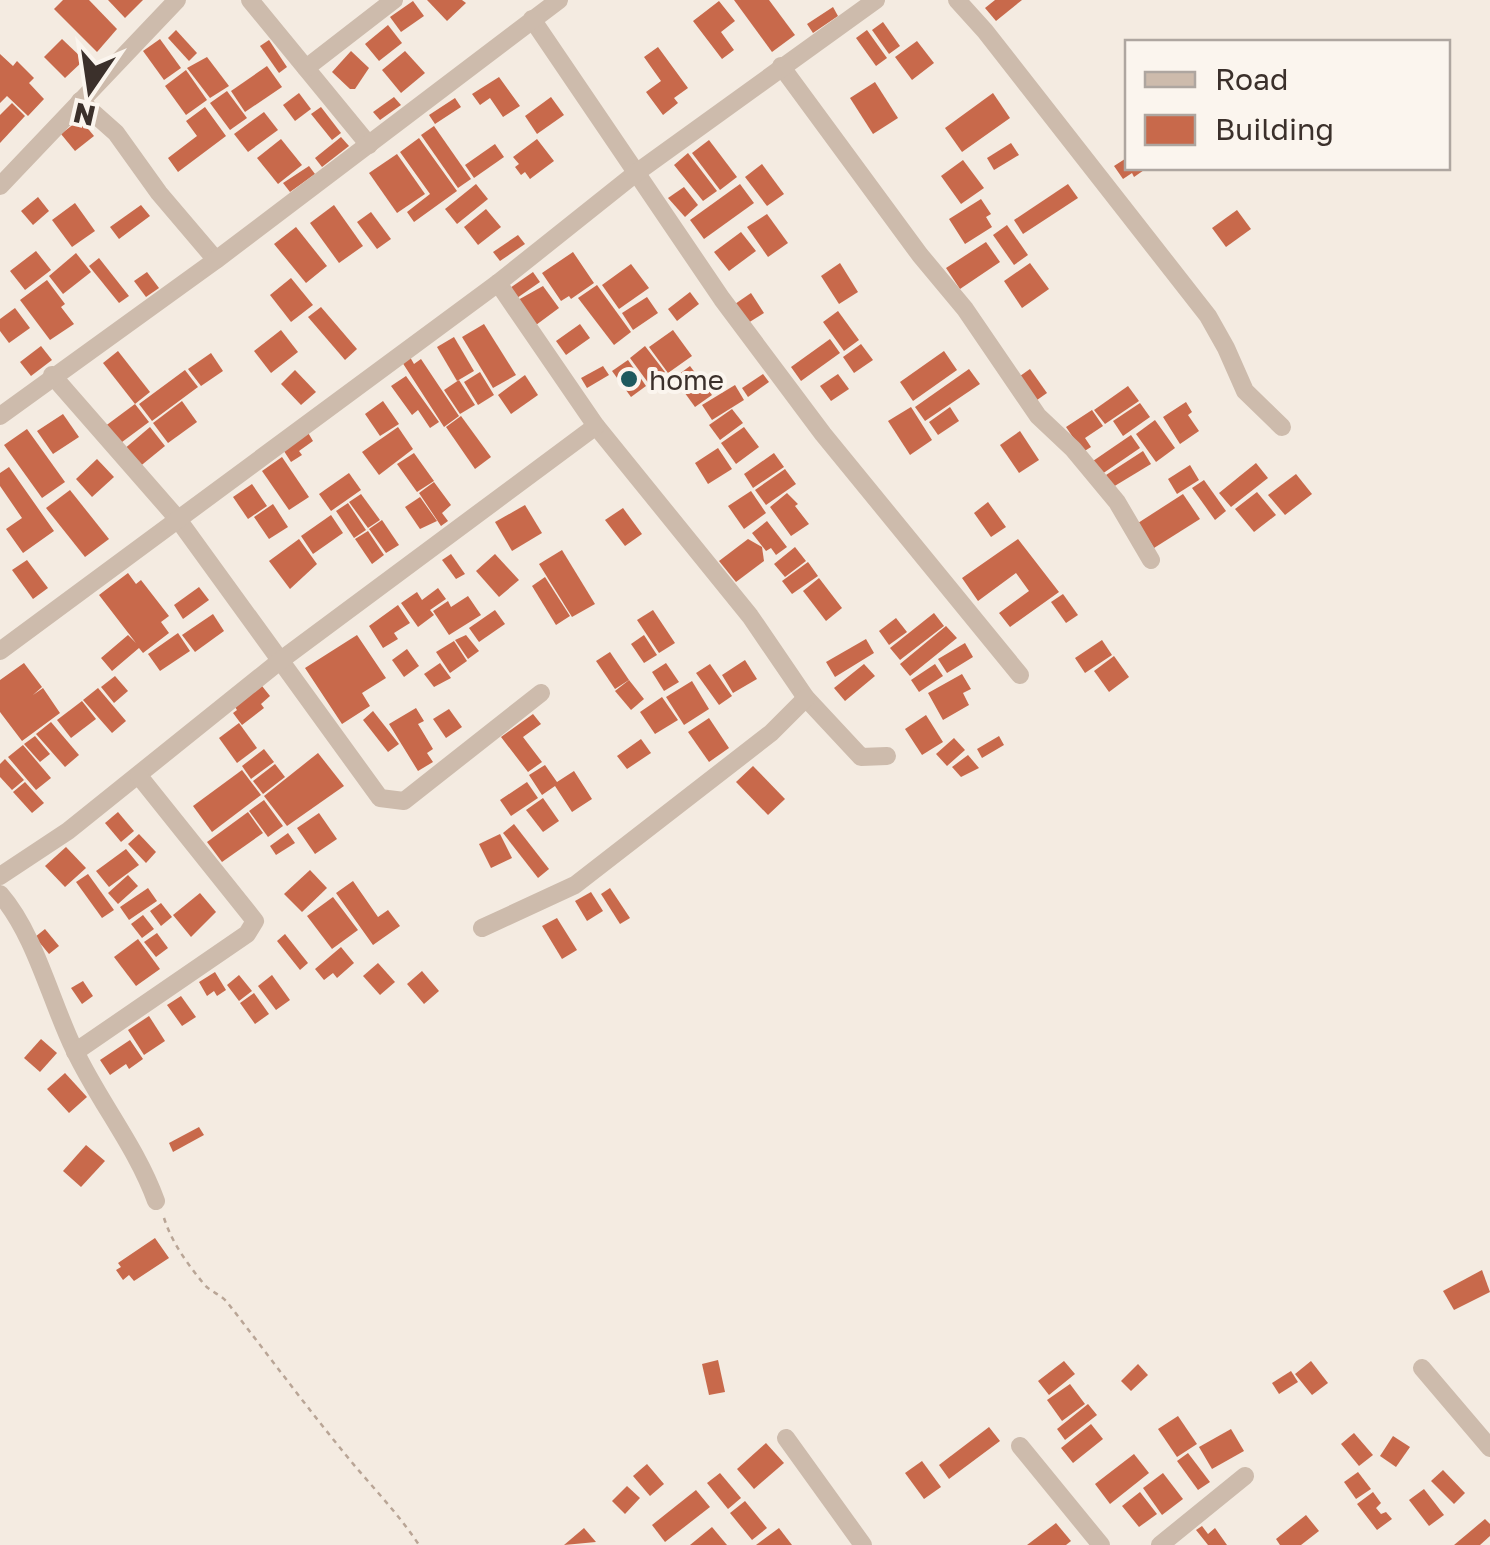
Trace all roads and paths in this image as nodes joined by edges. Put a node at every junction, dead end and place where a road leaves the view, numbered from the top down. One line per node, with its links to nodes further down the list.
1 (177, 0): 10 (street)
2 (250, 0): 9 (street)
3 (394, 0): 9 (street)
4 (559, 0): 7 (street)
5 (876, 0): 8 (street)
6 (957, 0): 19 (street)
7 (532, 19): 11 (street); 12 (street)
8 (781, 66): 12 (street); 21 (street)
9 (306, 68): 11 (street)
10 (80, 101): 13 (street); 14 (street)
11 (369, 145): 14 (street)
12 (636, 174): 15 (street); 24 (street)
13 (4, 176)
14 (216, 260): 16 (street)
15 (498, 283): 18 (street); 20 (street)
16 (52, 375): 17 (street); 20 (street)
17 (0, 416)
18 (596, 426): 23 (street); 26 (street)
19 (1282, 427)
20 (177, 518): 22 (street); 23 (street)
21 (1151, 560)
22 (0, 650)
23 (281, 660): 25 (street); 28 (street)
24 (1020, 674)
25 (541, 692)
26 (806, 698): 27 (street); 31 (street)
27 (887, 756)
28 (140, 776): 29 (street); 32 (street)
29 (0, 876)
30 (3, 903): 32 (street)
31 (482, 928)
32 (75, 1052): 33 (street)
33 (156, 1201): 39 (path)
34 (1422, 1368): 37 (street)
35 (786, 1438): 40 (street)
36 (1020, 1446): 41 (street)
37 (1490, 1448)
38 (1245, 1476): 42 (street)
39 (419, 1545)
40 (863, 1545)
41 (1100, 1545)
42 (1160, 1545)

